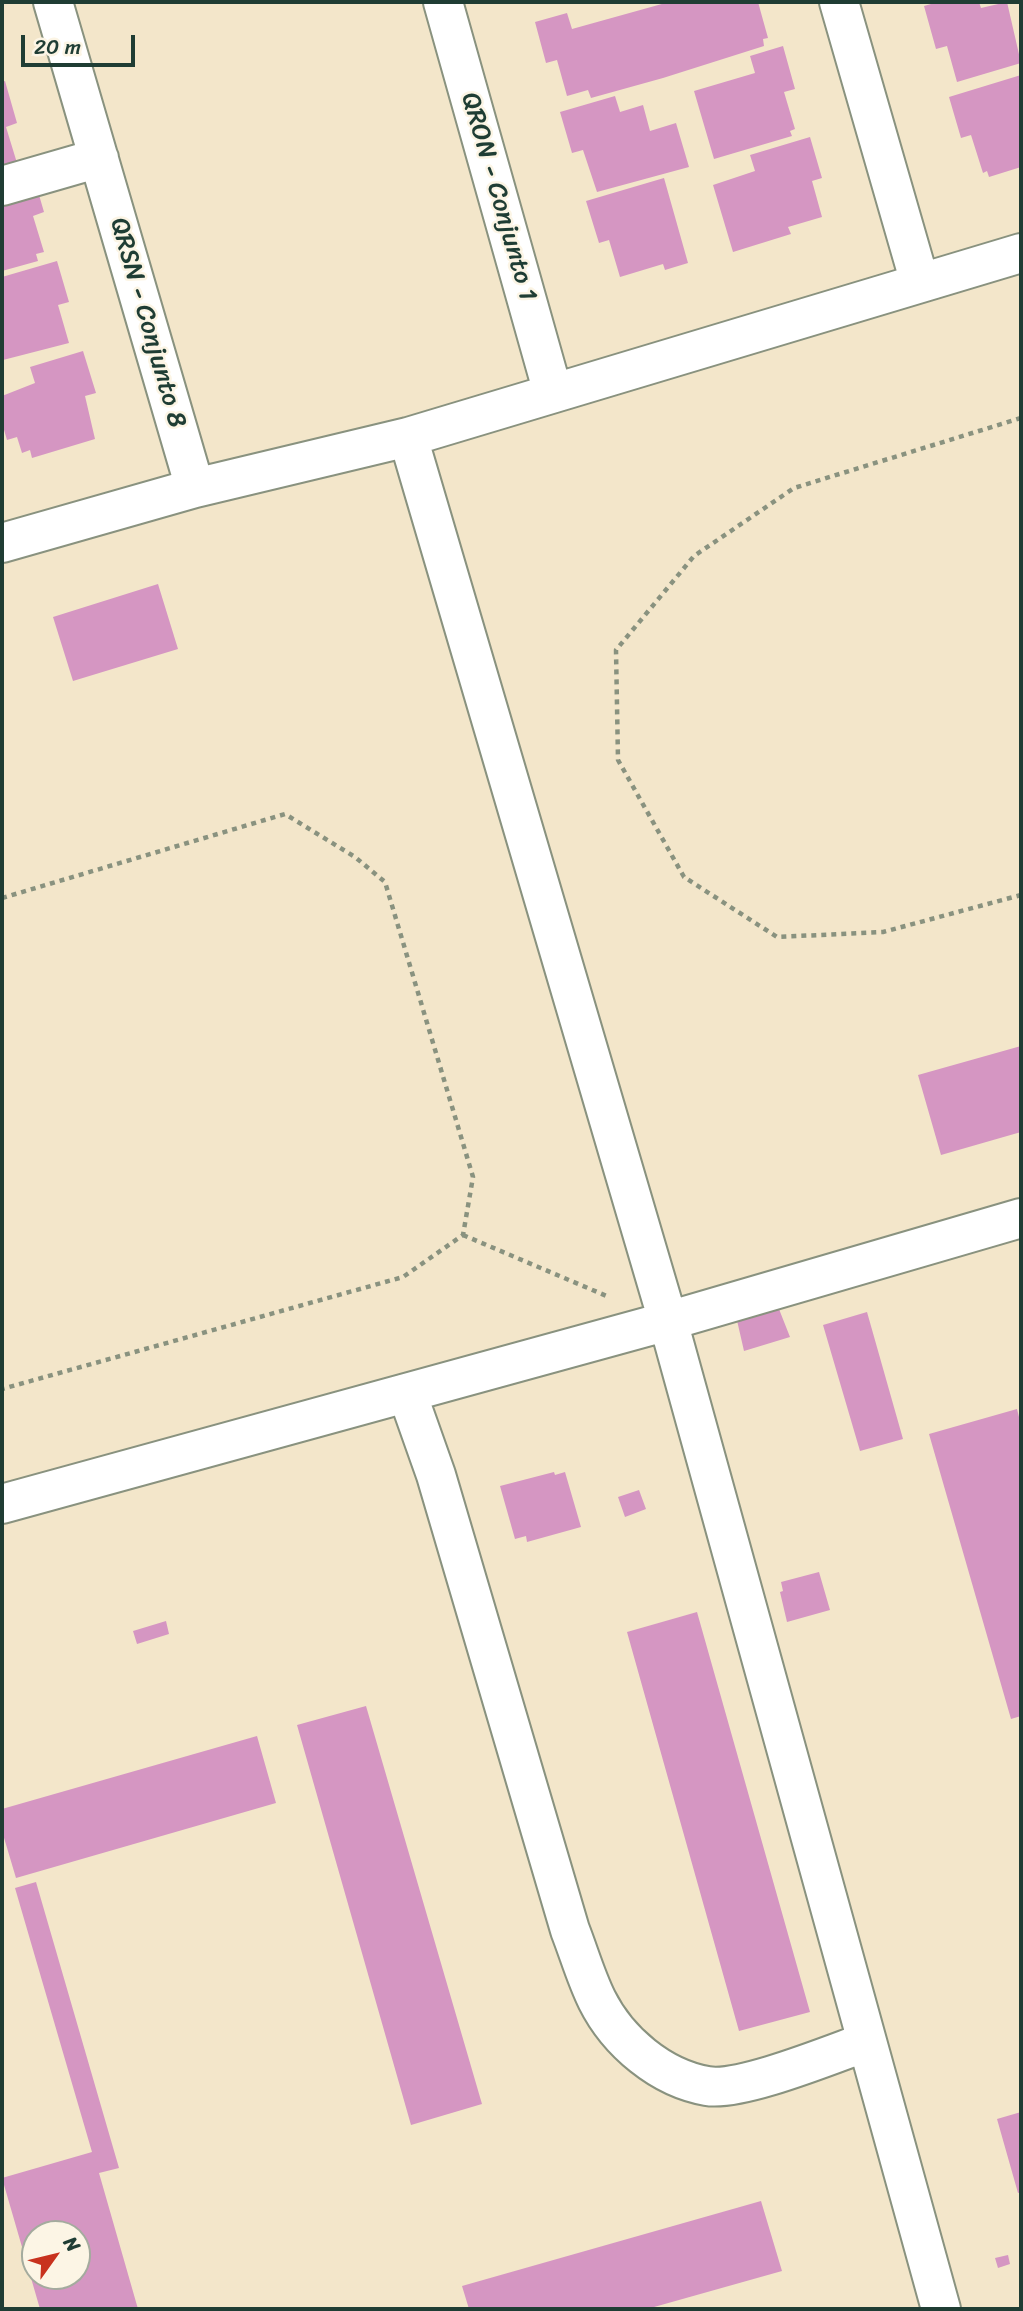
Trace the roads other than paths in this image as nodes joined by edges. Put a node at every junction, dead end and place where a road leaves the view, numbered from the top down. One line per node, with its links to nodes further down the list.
1 (53, 2): 4 (street, QRSN - Conjunto 8)
2 (443, 2): 8 (street, QRON - Conjunto 1)
3 (839, 2): 7 (street)
4 (99, 158): 5 (street); 10 (street, QRSN - Conjunto 8)
5 (2, 187)
6 (1021, 253): 7 (street)
7 (920, 283): 8 (street)
8 (553, 393): 9 (street)
9 (408, 437): 10 (street); 13 (street)
10 (195, 488): 11 (street)
11 (2, 543)
12 (1021, 1218): 13 (street)
13 (668, 1321): 14 (street); 16 (street)
14 (407, 1393): 15 (street); 16 (street)
15 (2, 1504)
16 (866, 2042): 17 (street)
17 (941, 2309)

